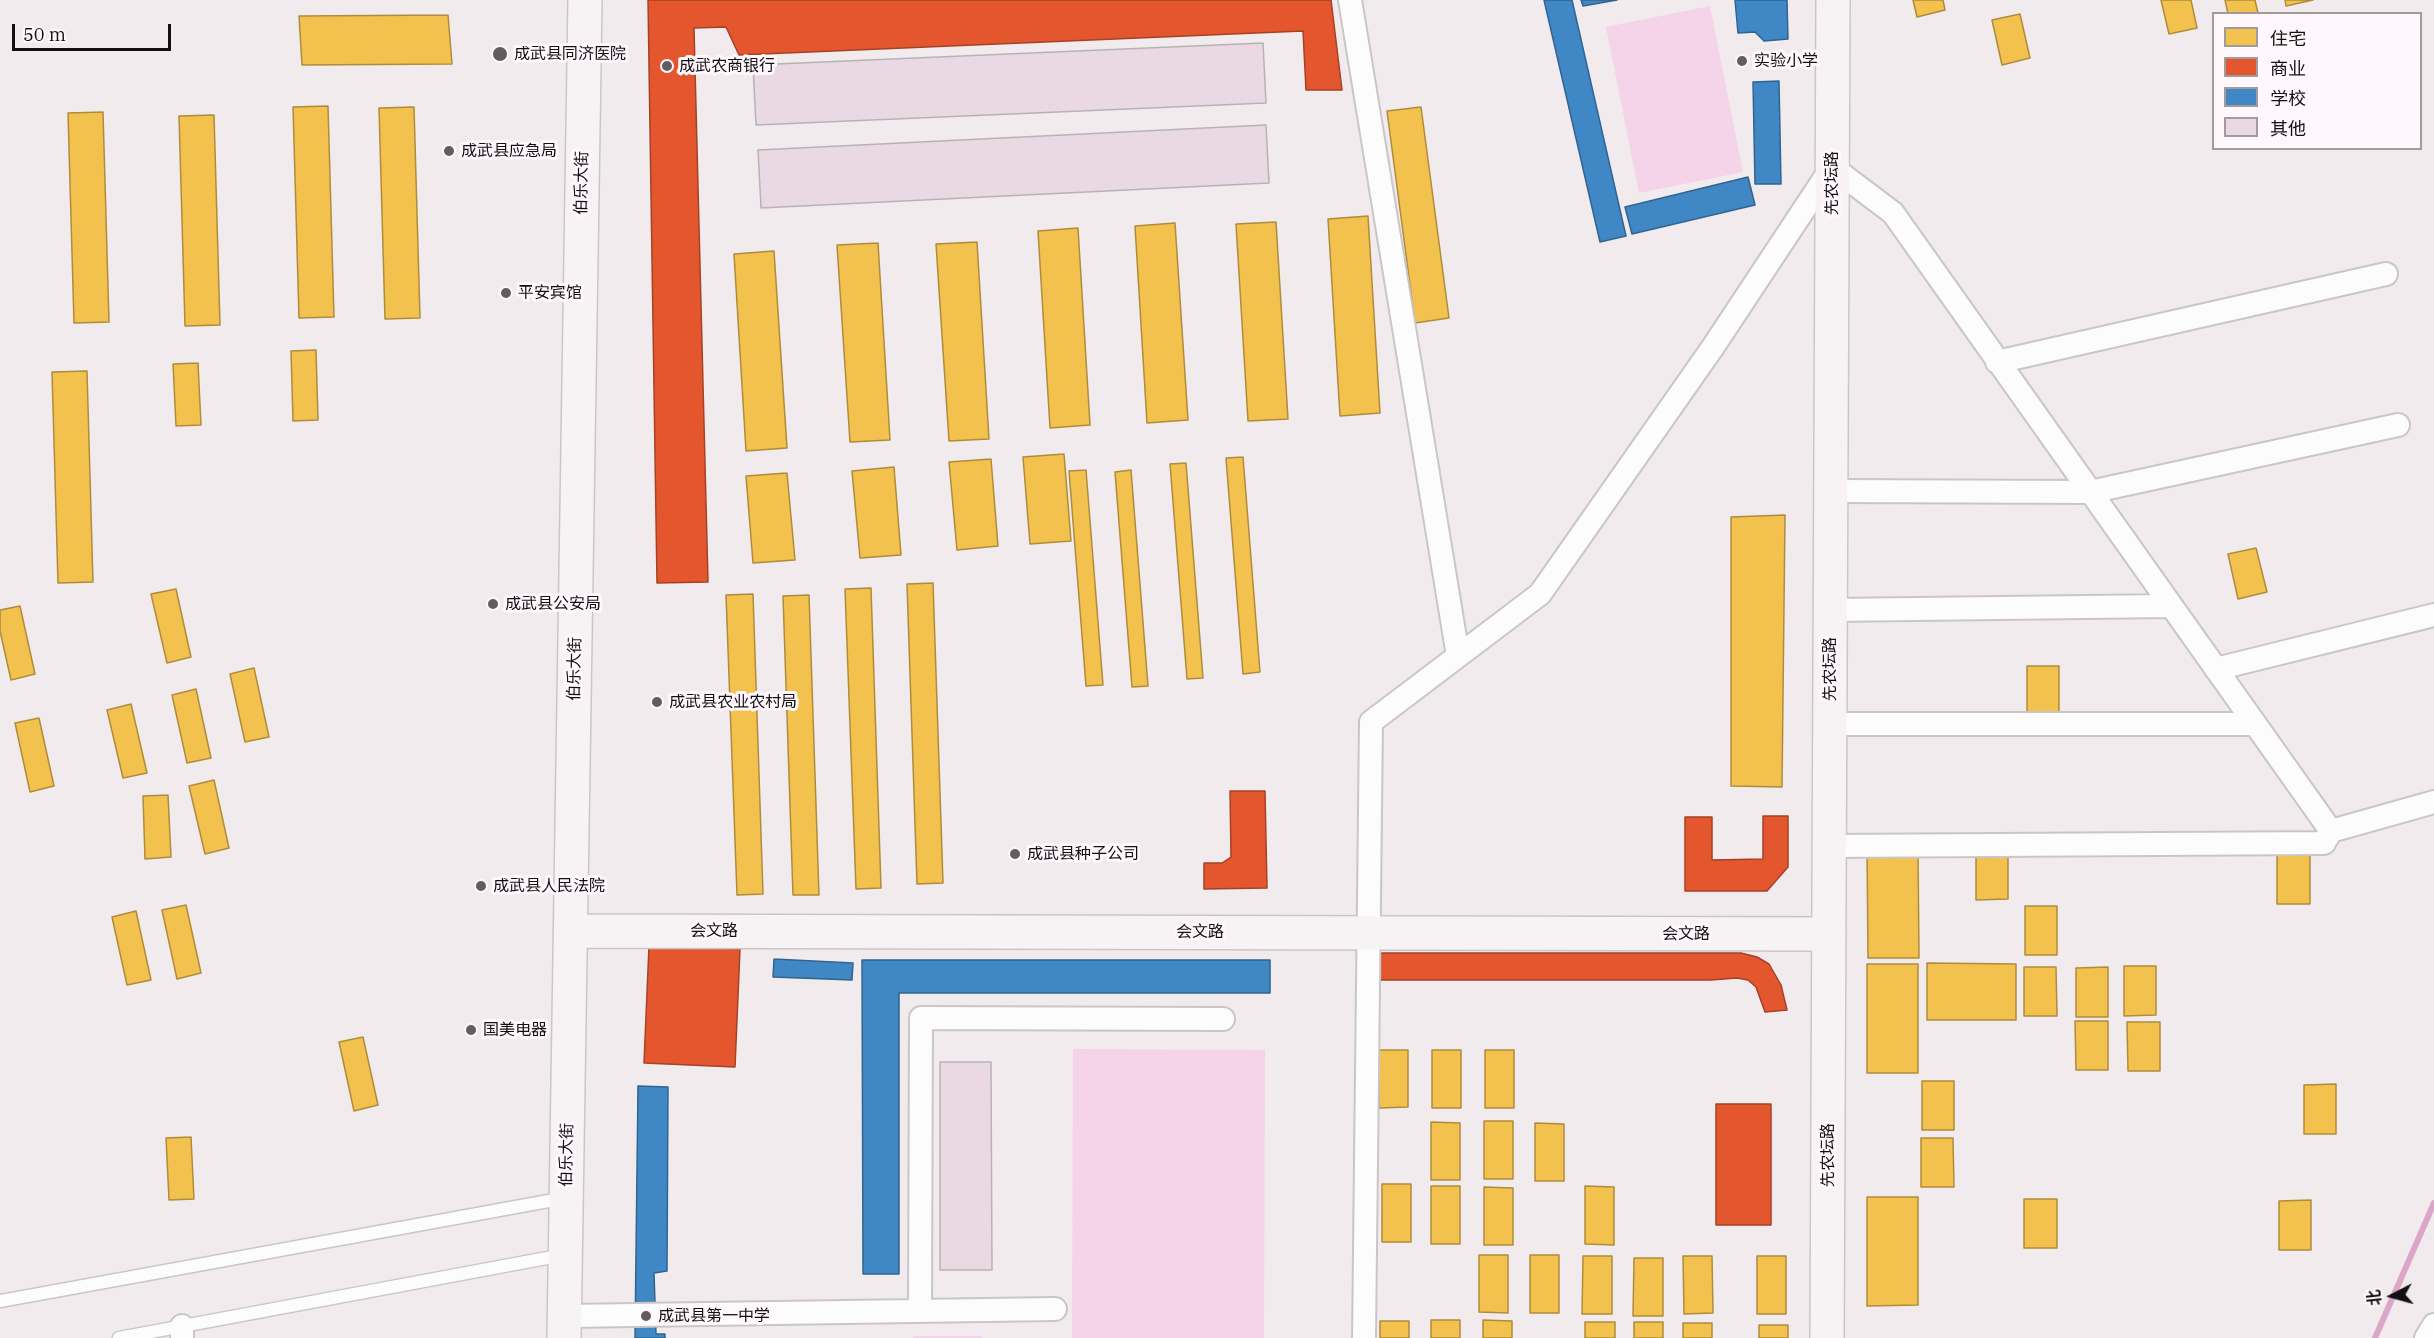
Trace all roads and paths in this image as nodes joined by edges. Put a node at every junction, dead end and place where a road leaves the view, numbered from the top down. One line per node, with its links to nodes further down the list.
1 (585, 0): 20 (street, 伯乐大街)
2 (1350, 0): 13 (street)
3 (1833, 0): 4 (street, 先农坛路)
4 (1832, 166): 6 (street); 8 (street, 先农坛路); 13 (street)
5 (2386, 274): 6 (street)
6 (1997, 362): 9 (street)
7 (2398, 425): 9 (street)
8 (1831, 491): 9 (street); 11 (street, 先农坛路)
9 (2090, 492): 10 (street)
10 (2171, 606): 11 (street); 14 (street)
11 (1830, 610): 15 (street, 先农坛路)
12 (2434, 615): 14 (street)
13 (1458, 656): 21 (street)
14 (2216, 669): 16 (street)
15 (1830, 724): 16 (street); 19 (street, 先农坛路)
16 (2255, 724): 18 (street)
17 (2434, 802): 18 (street)
18 (2331, 831): 19 (street)
19 (1829, 846): 22 (street, 先农坛路)
20 (571, 930): 21 (street, 会文路); 24 (street, 伯乐大街)
21 (1367, 933): 22 (street, 会文路); 33 (street)
22 (1829, 934): 34 (street, 先农坛路)
23 (1223, 1019): 28 (street)
24 (567, 1198): 25 (street, 伯乐大街); 26 (lane)
25 (566, 1254): 30 (street, 伯乐大街); 31 (lane)
26 (0, 1301)
27 (1055, 1309): 28 (street)
28 (920, 1311): 30 (street)
29 (2434, 1325): 35 (street)
30 (565, 1327)
31 (182, 1332): 32 (lane)
32 (119, 1338)
33 (1364, 1338)
34 (1827, 1338)
35 (2426, 1338)

